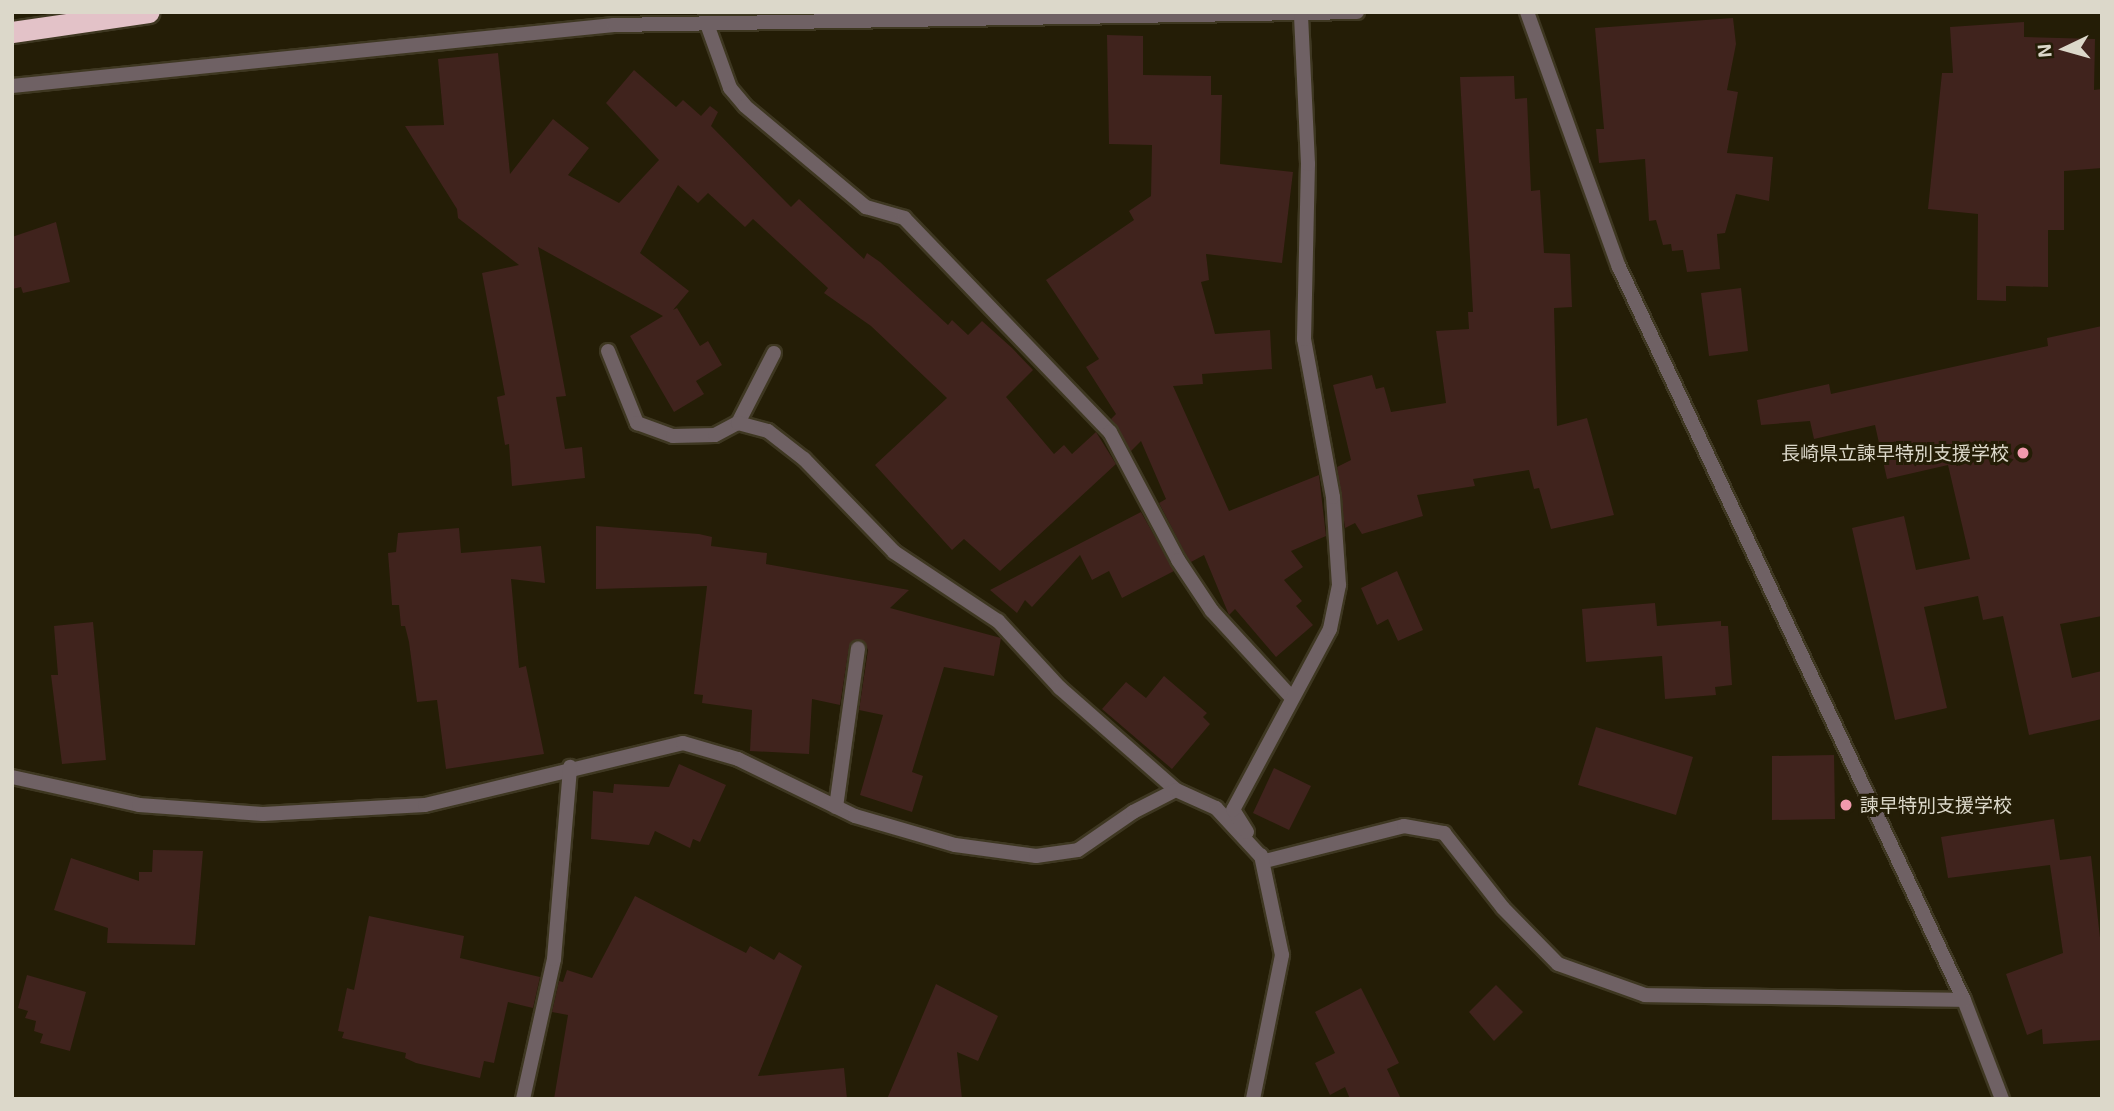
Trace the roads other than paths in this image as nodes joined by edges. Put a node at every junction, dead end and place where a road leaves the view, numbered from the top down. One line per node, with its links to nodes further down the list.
1 (149, 12): 6 (highway)
2 (1357, 12): 4 (street)
3 (1527, 12): 18 (street)
4 (1301, 16): 5 (street); 12 (street)
5 (707, 24): 7 (street); 12 (street)
6 (12, 33)
7 (12, 86)
8 (608, 351): 10 (street)
9 (774, 353): 10 (street)
10 (738, 424): 15 (street)
11 (858, 649): 16 (street)
12 (1292, 698): 17 (street)
13 (570, 767): 14 (street); 16 (street); 19 (street)
14 (12, 777)
15 (1176, 790): 16 (street); 17 (street)
16 (836, 807)
17 (1265, 861): 18 (street); 20 (street)
18 (1964, 1000): 21 (street)
19 (523, 1099)
20 (1254, 1099)
21 (2002, 1099)

